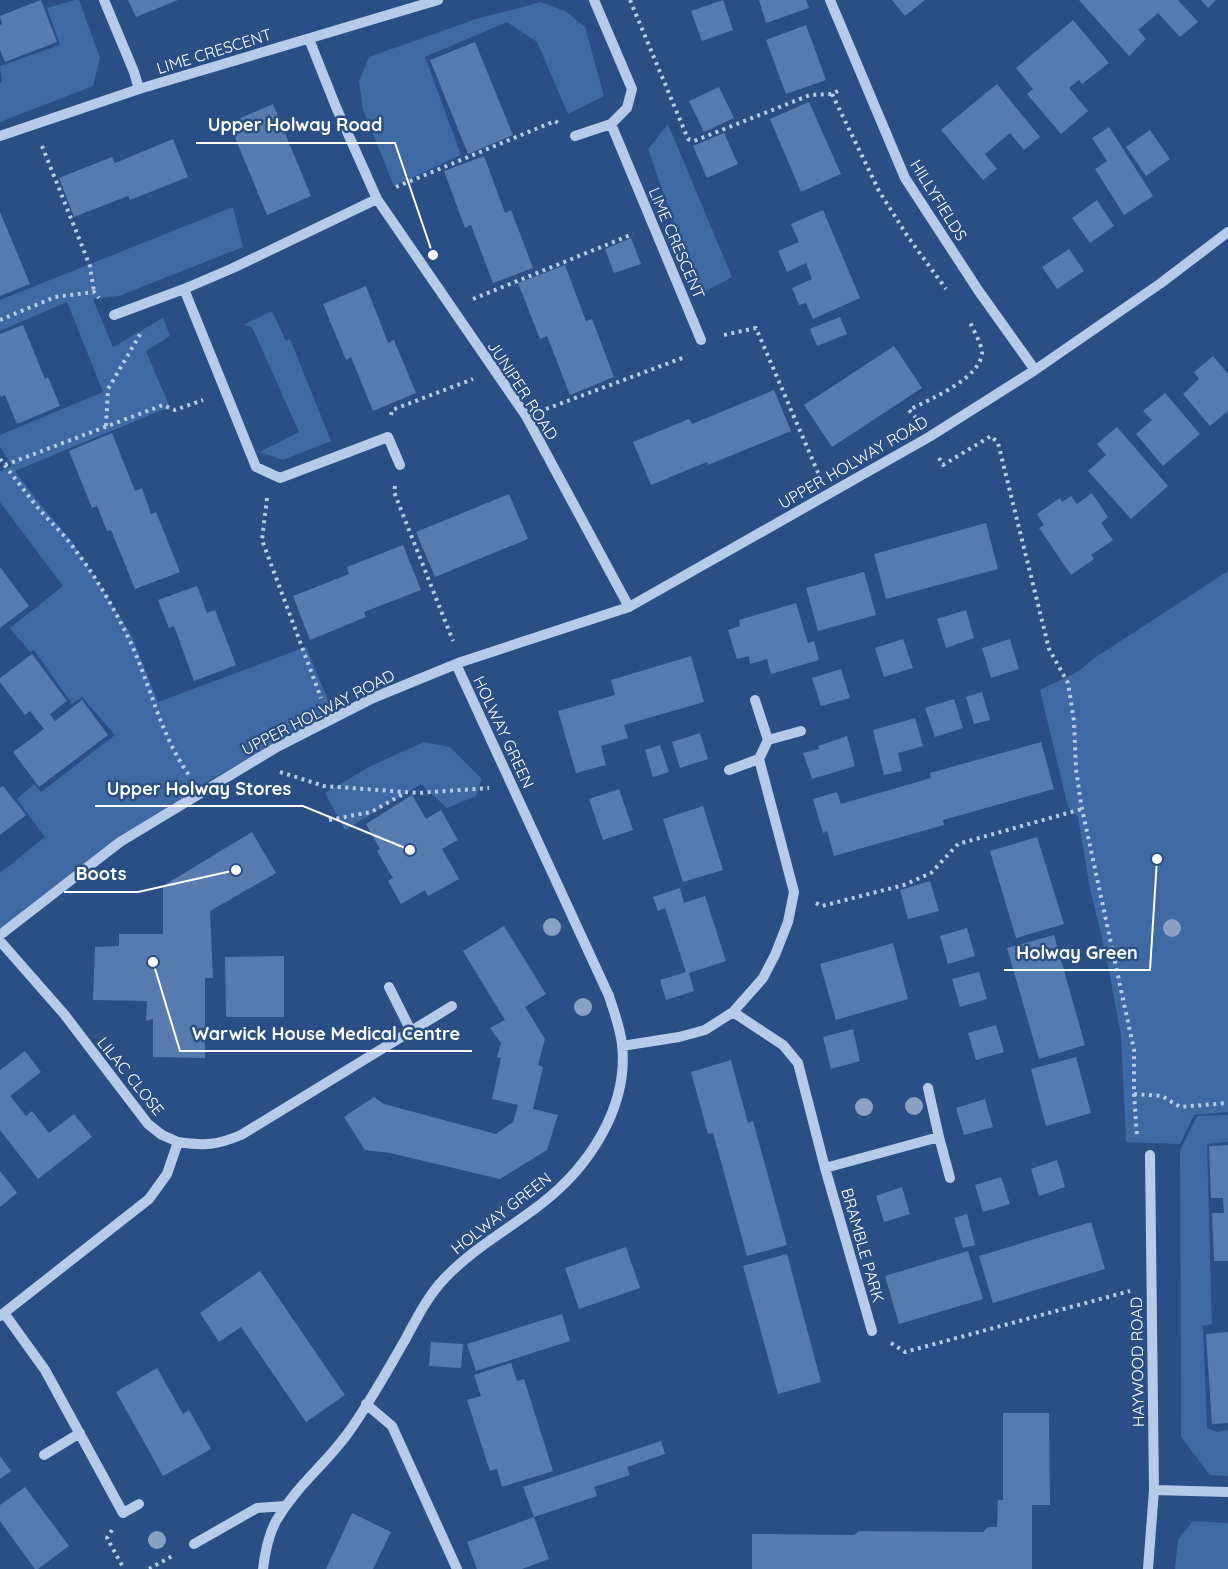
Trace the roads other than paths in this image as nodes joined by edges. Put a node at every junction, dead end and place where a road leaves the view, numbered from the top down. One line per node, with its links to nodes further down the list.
1 (104, 0): 6 (street)
2 (438, 0): 5 (street, LIME CRESCENT)
3 (594, 0): 7 (street)
4 (830, 0): 15 (street, HILLYFIELDS)
5 (309, 39): 6 (street, LIME CRESCENT); 10 (street, JUNIPER ROAD)
6 (139, 89): 8 (street, LIME CRESCENT)
7 (611, 124): 9 (street); 14 (street, LIME CRESCENT)
8 (0, 136)
9 (575, 136)
10 (376, 198): 12 (street); 17 (street, JUNIPER ROAD)
11 (1228, 232): 15 (street, UPPER HOLWAY ROAD)
12 (184, 289): 13 (street); 16 (street)
13 (114, 315)
14 (701, 340)
15 (1035, 370): 17 (street, UPPER HOLWAY ROAD)
16 (400, 465)
17 (629, 607): 18 (street, UPPER HOLWAY ROAD)
18 (458, 663): 24 (street, UPPER HOLWAY ROAD); 30 (street, HOLWAY GREEN)
19 (754, 700): 21 (street)
20 (801, 731): 21 (street)
21 (768, 740): 22 (street)
22 (759, 759): 23 (street); 28 (street)
23 (729, 770)
24 (0, 935)
25 (0, 941): 33 (street, LILAC CLOSE)
26 (388, 987): 29 (street)
27 (452, 1006): 29 (street)
28 (733, 1012): 30 (street); 35 (street, BRAMBLE PARK)
29 (411, 1031): 33 (street)
30 (622, 1046): 39 (street, HOLWAY GREEN)
31 (928, 1088): 32 (street)
32 (939, 1137): 35 (street); 36 (street)
33 (178, 1142): 37 (street)
34 (1150, 1155): 42 (street, HAYWOOD ROAD)
35 (825, 1168): 38 (street, BRAMBLE PARK)
36 (950, 1178)
37 (2, 1314): 40 (street)
38 (872, 1331)
39 (366, 1404): 45 (street, HOLWAY GREEN); 48 (street)
40 (80, 1433): 41 (street); 44 (street)
41 (44, 1455)
42 (1154, 1490): 43 (street); 49 (street, HAYWOOD ROAD)
43 (1228, 1492)
44 (139, 1504)
45 (285, 1506): 46 (street); 47 (street, HOLWAY GREEN)
46 (194, 1544)
47 (263, 1569)
48 (457, 1569)
49 (1148, 1569)

